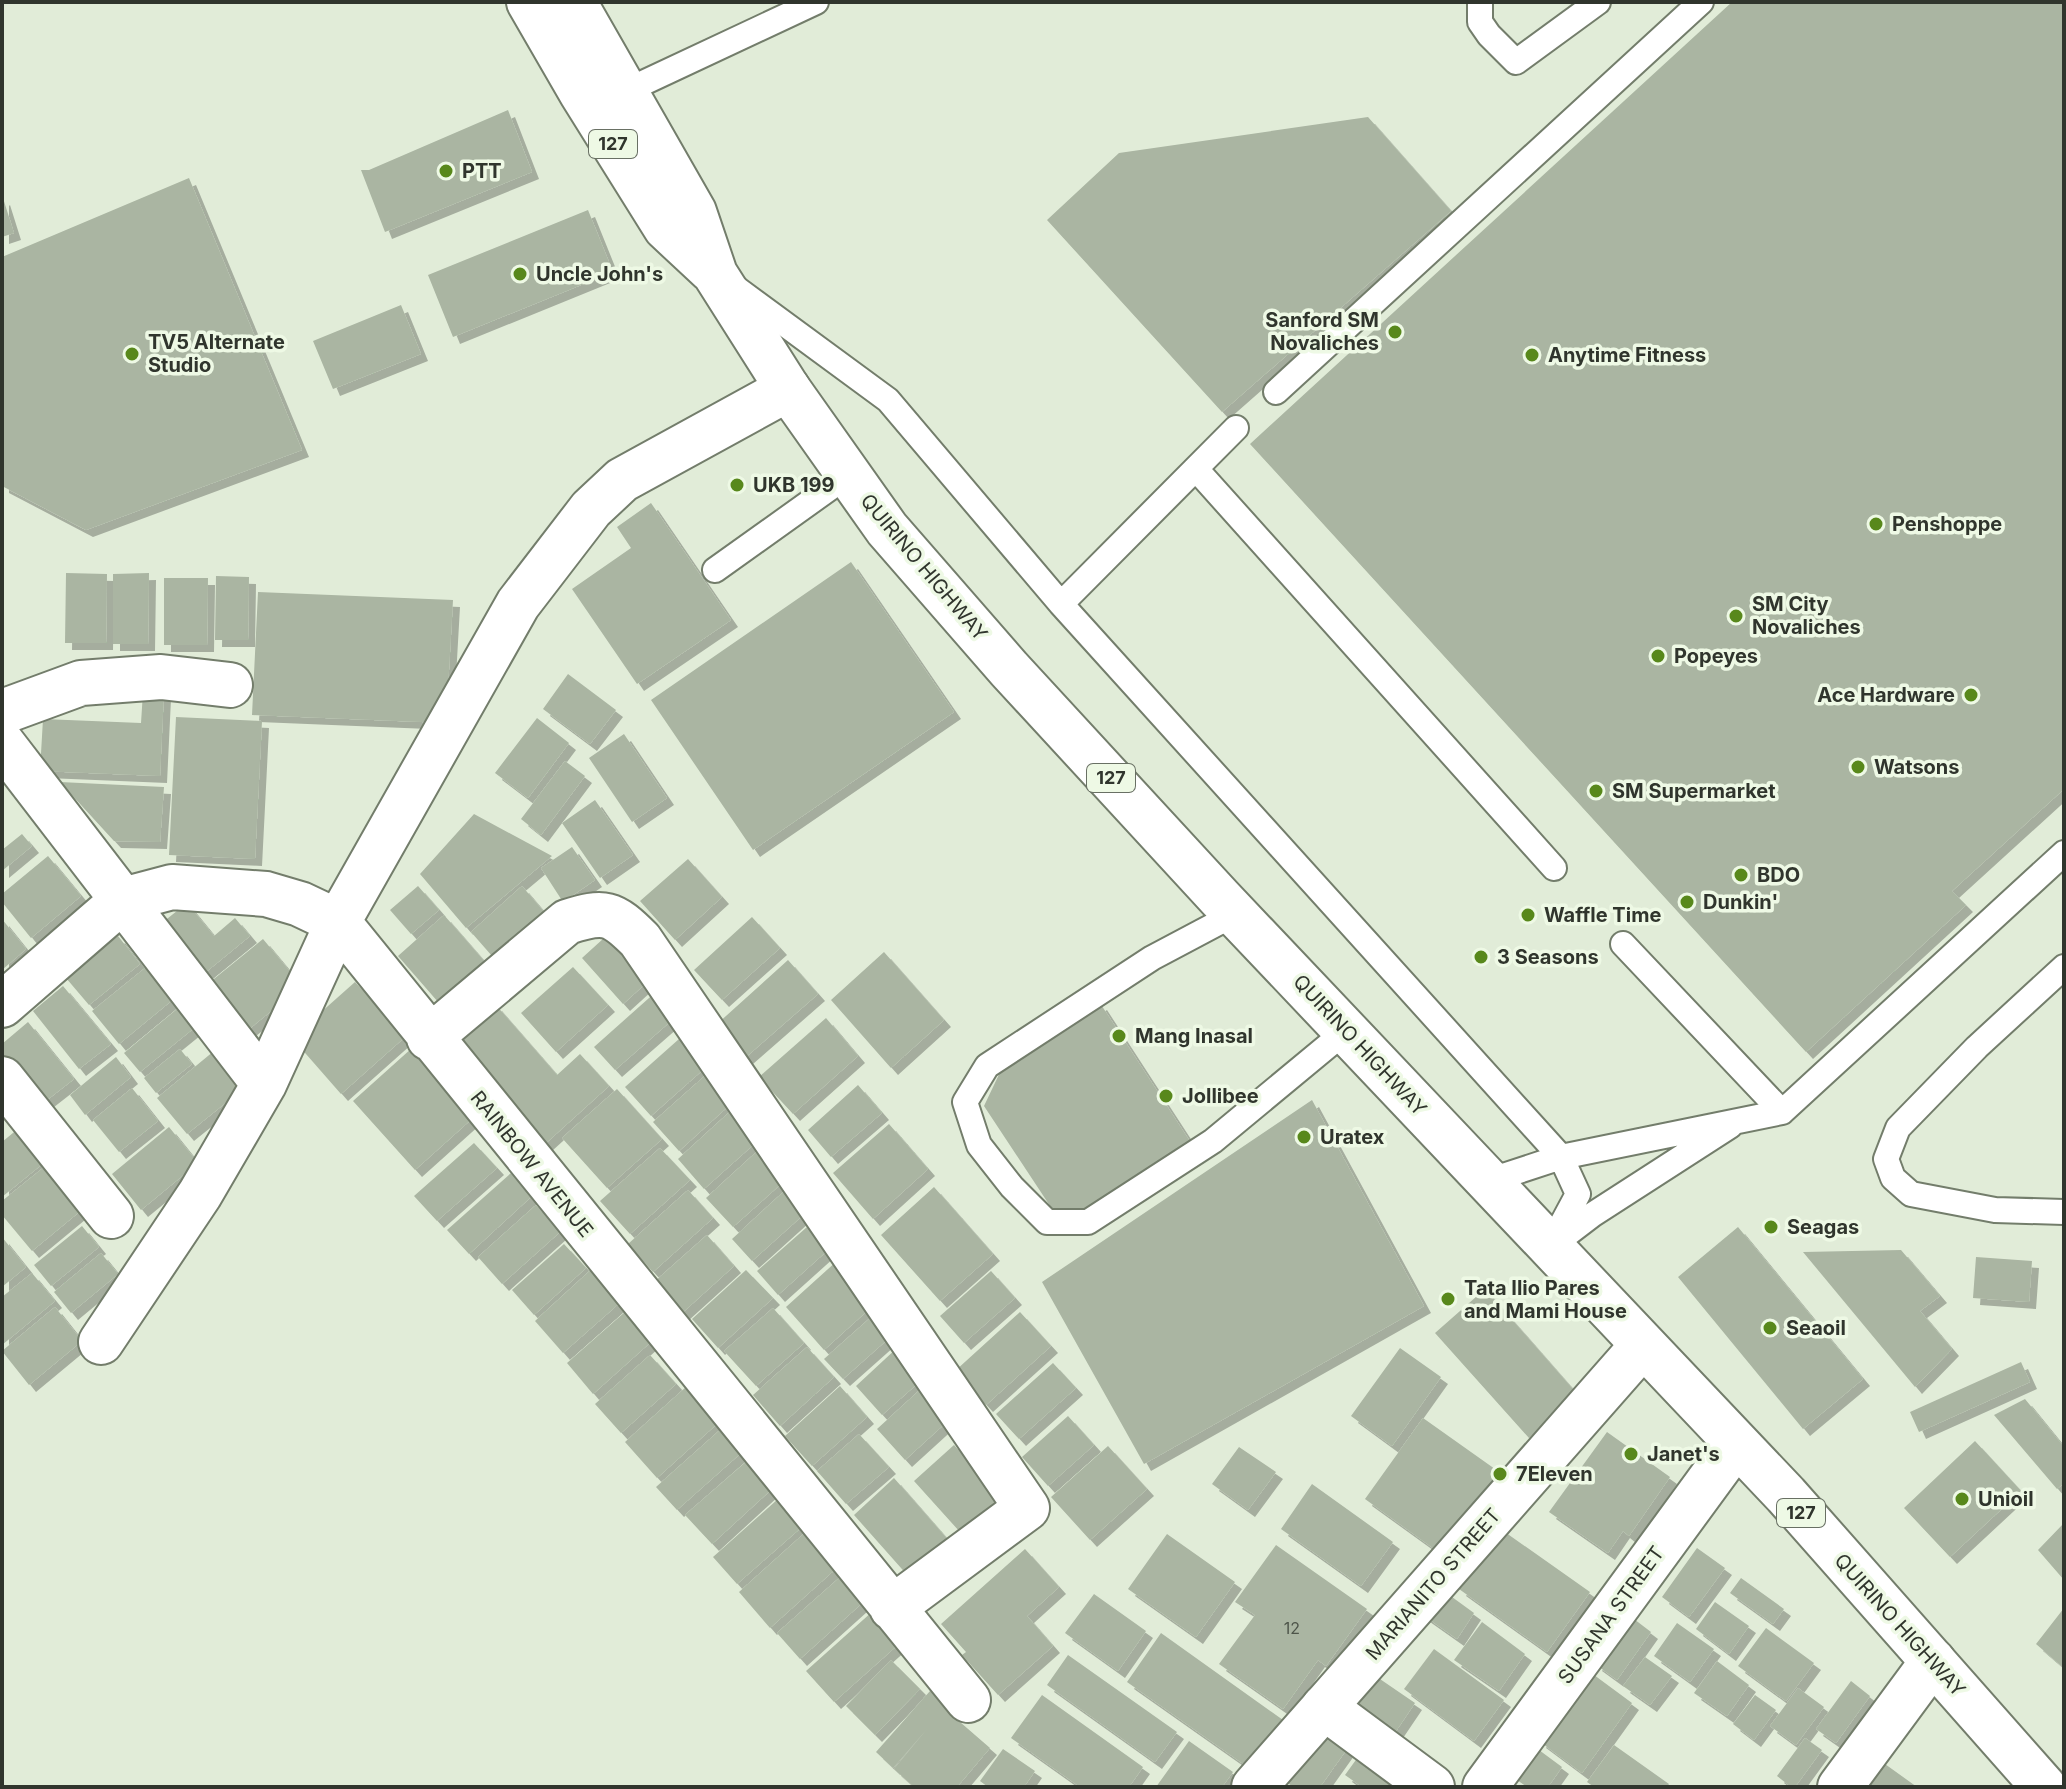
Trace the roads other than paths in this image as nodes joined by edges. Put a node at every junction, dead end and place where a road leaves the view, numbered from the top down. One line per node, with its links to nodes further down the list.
1 (529, 2): 8 (street, QUIRINO HIGHWAY / 127)
2 (574, 2): 7 (street, QUIRINO HIGHWAY / 127)
3 (816, 2): 7 (lane)
4 (1480, 2): 5 (lane)
5 (1598, 2)
6 (1701, 2): 11 (lane)
7 (626, 91): 8 (lane); 9 (street, QUIRINO HIGHWAY / 127)
8 (581, 92): 9 (street, QUIRINO HIGHWAY / 127)
9 (715, 274): 10 (street, QUIRINO HIGHWAY / 127); 16 (lane)
10 (788, 389): 14 (street, QUIRINO HIGHWAY / 127); 24 (street)
11 (1276, 392)
12 (1236, 428): 13 (lane)
13 (1196, 469): 16 (lane); 21 (lane)
14 (848, 475): 15 (lane); 23 (street, QUIRINO HIGHWAY / 127)
15 (715, 570)
16 (1061, 604): 34 (lane)
17 (230, 685): 18 (street)
18 (2, 712)
19 (2, 743): 22 (street)
20 (2064, 853): 32 (lane)
21 (1554, 868)
22 (123, 900): 24 (street, RAINBOW AVENUE); 27 (street, RAINBOW AVENUE); 31 (street)
23 (1235, 914): 28 (street, QUIRINO HIGHWAY / 127); 28 (lane)
24 (338, 922): 29 (street, RAINBOW AVENUE); 31 (street)
25 (1623, 944): 32 (lane)
26 (2064, 967): 36 (lane)
27 (2, 1005)
28 (1347, 1030): 35 (street, QUIRINO HIGHWAY / 127)
29 (429, 1038): 42 (street, RAINBOW AVENUE); 42 (street)
30 (2, 1079): 37 (street)
31 (264, 1084): 39 (street)
32 (1782, 1112): 33 (lane)
33 (1742, 1118): 34 (lane); 38 (lane)
34 (1561, 1157): 35 (lane); 38 (lane)
35 (1488, 1181): 38 (street, QUIRINO HIGHWAY / 127)
36 (2064, 1212)
37 (111, 1216)
38 (1549, 1248): 40 (street, QUIRINO HIGHWAY / 127)
39 (101, 1342)
40 (1643, 1345): 41 (street, QUIRINO HIGHWAY / 127); 45 (street, MARIANITO STREET)
41 (1736, 1444): 43 (street, QUIRINO HIGHWAY / 127); 48 (street, SUSANA STREET)
42 (892, 1608): 44 (street, RAINBOW AVENUE)
43 (1933, 1661): 49 (street); 50 (street, QUIRINO HIGHWAY / 127)
44 (968, 1700)
45 (1324, 1707): 46 (street, MARIANITO STREET); 47 (street)
46 (1254, 1787)
47 (1432, 1787)
48 (1485, 1787)
49 (1840, 1787)
50 (2044, 1787)

